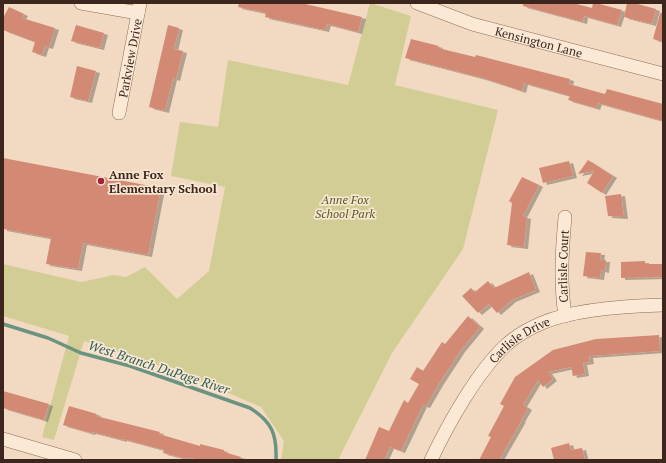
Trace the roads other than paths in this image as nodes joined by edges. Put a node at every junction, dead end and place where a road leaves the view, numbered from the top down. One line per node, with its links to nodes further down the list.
1 (81, 3): 3 (street)
2 (417, 3): 4 (street, Kensington Lane)
3 (138, 8): 5 (street, Parkview Drive)
4 (663, 74)
5 (119, 113)
6 (565, 217): 8 (street, Carlisle Court)
7 (663, 305): 8 (street, Carlisle Drive)
8 (565, 316): 11 (street, Carlisle Drive)
9 (3, 439): 10 (street)
10 (75, 460)
11 (431, 460)

